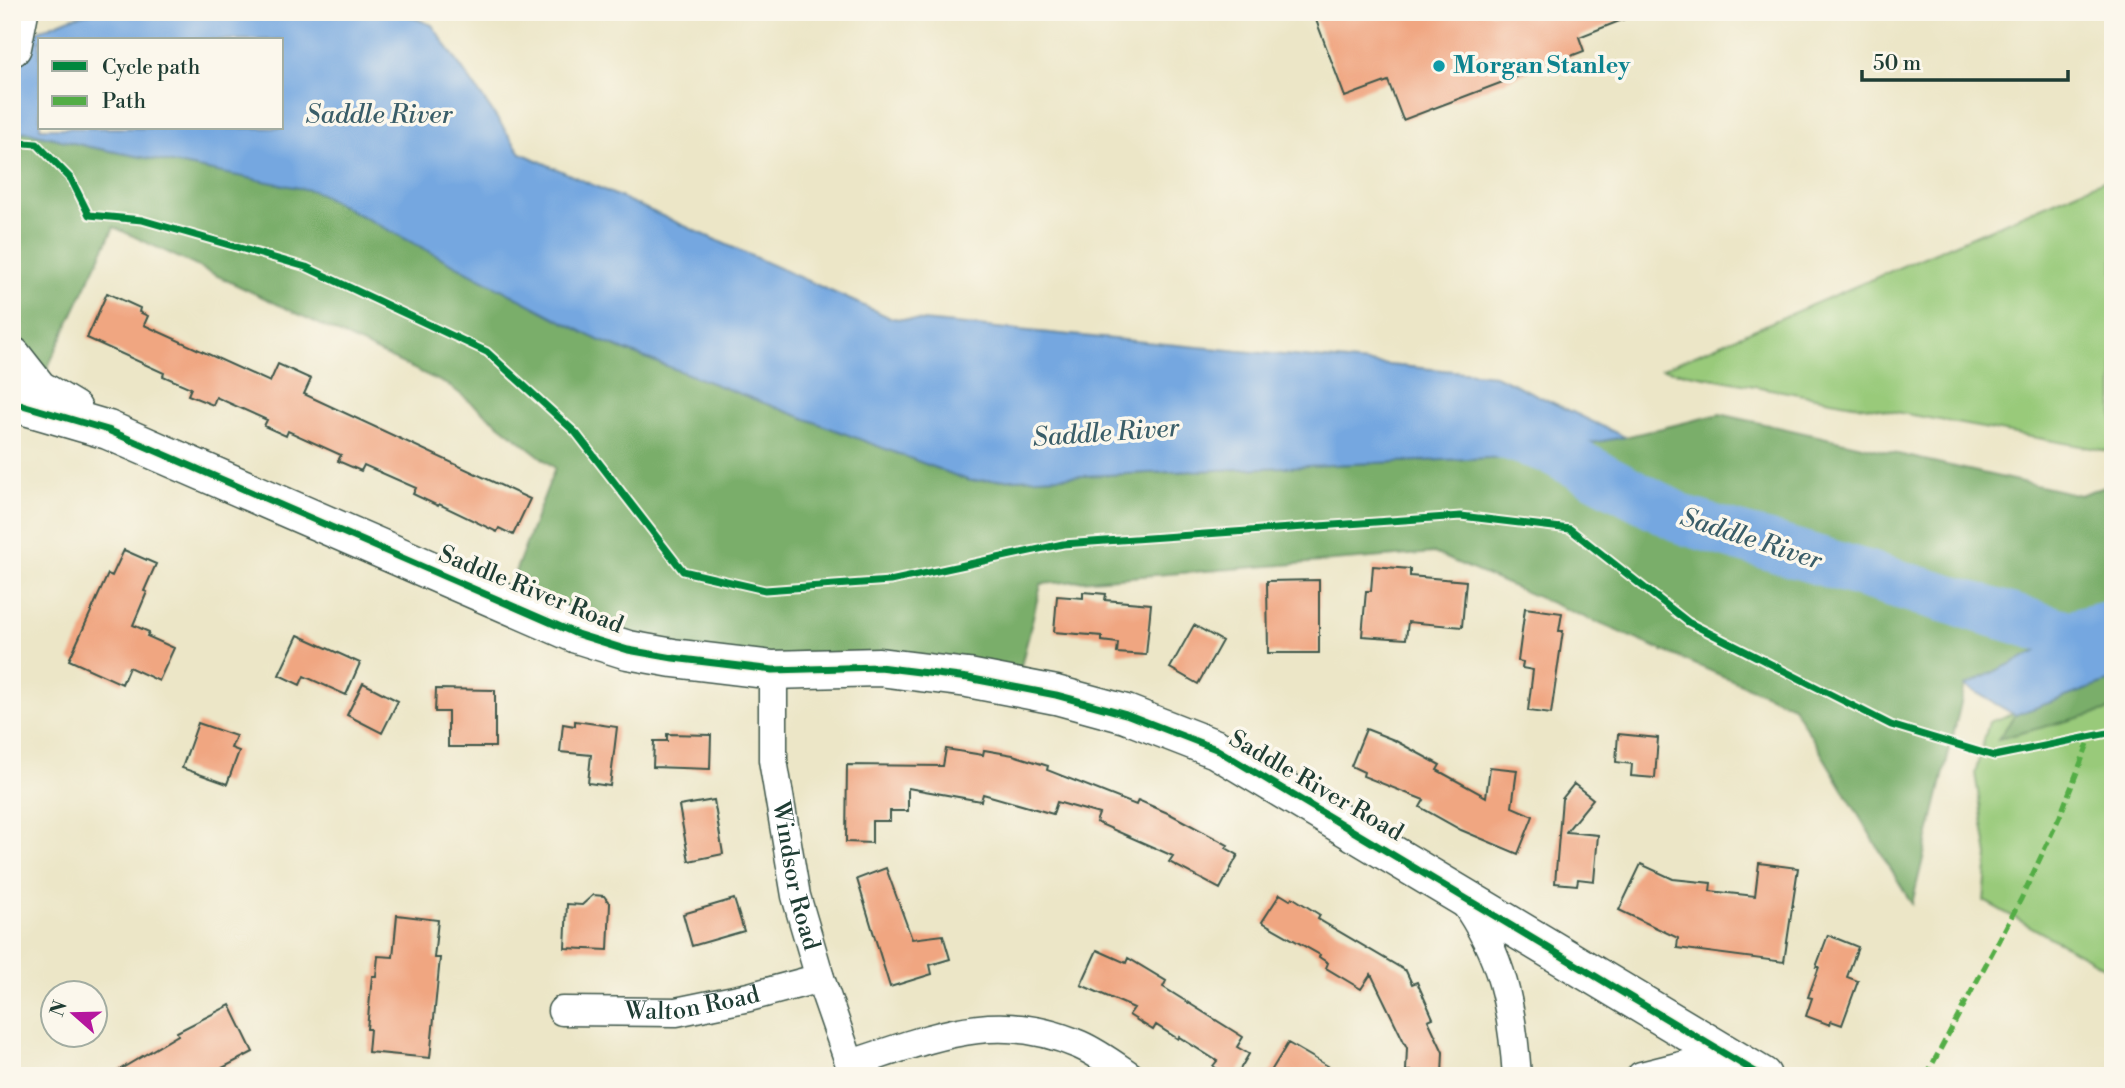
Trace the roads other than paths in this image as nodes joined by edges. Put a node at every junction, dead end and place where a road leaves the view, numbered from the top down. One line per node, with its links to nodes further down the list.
1 (12, 356): 3 (street)
2 (12, 402): 3 (street, Saddle River Road)
3 (108, 430): 4 (street, Saddle River Road)
4 (773, 670): 5 (street, Saddle River Road); 6 (street, Windsor Road)
5 (1456, 891): 8 (street, Saddle River Road); 11 (street)
6 (820, 978): 7 (street, Walton Road); 9 (street, Windsor Road)
7 (562, 1011)
8 (1748, 1067): 12 (street)
9 (853, 1070): 10 (street)
10 (1130, 1076)
11 (1517, 1076)
12 (1640, 1076)

